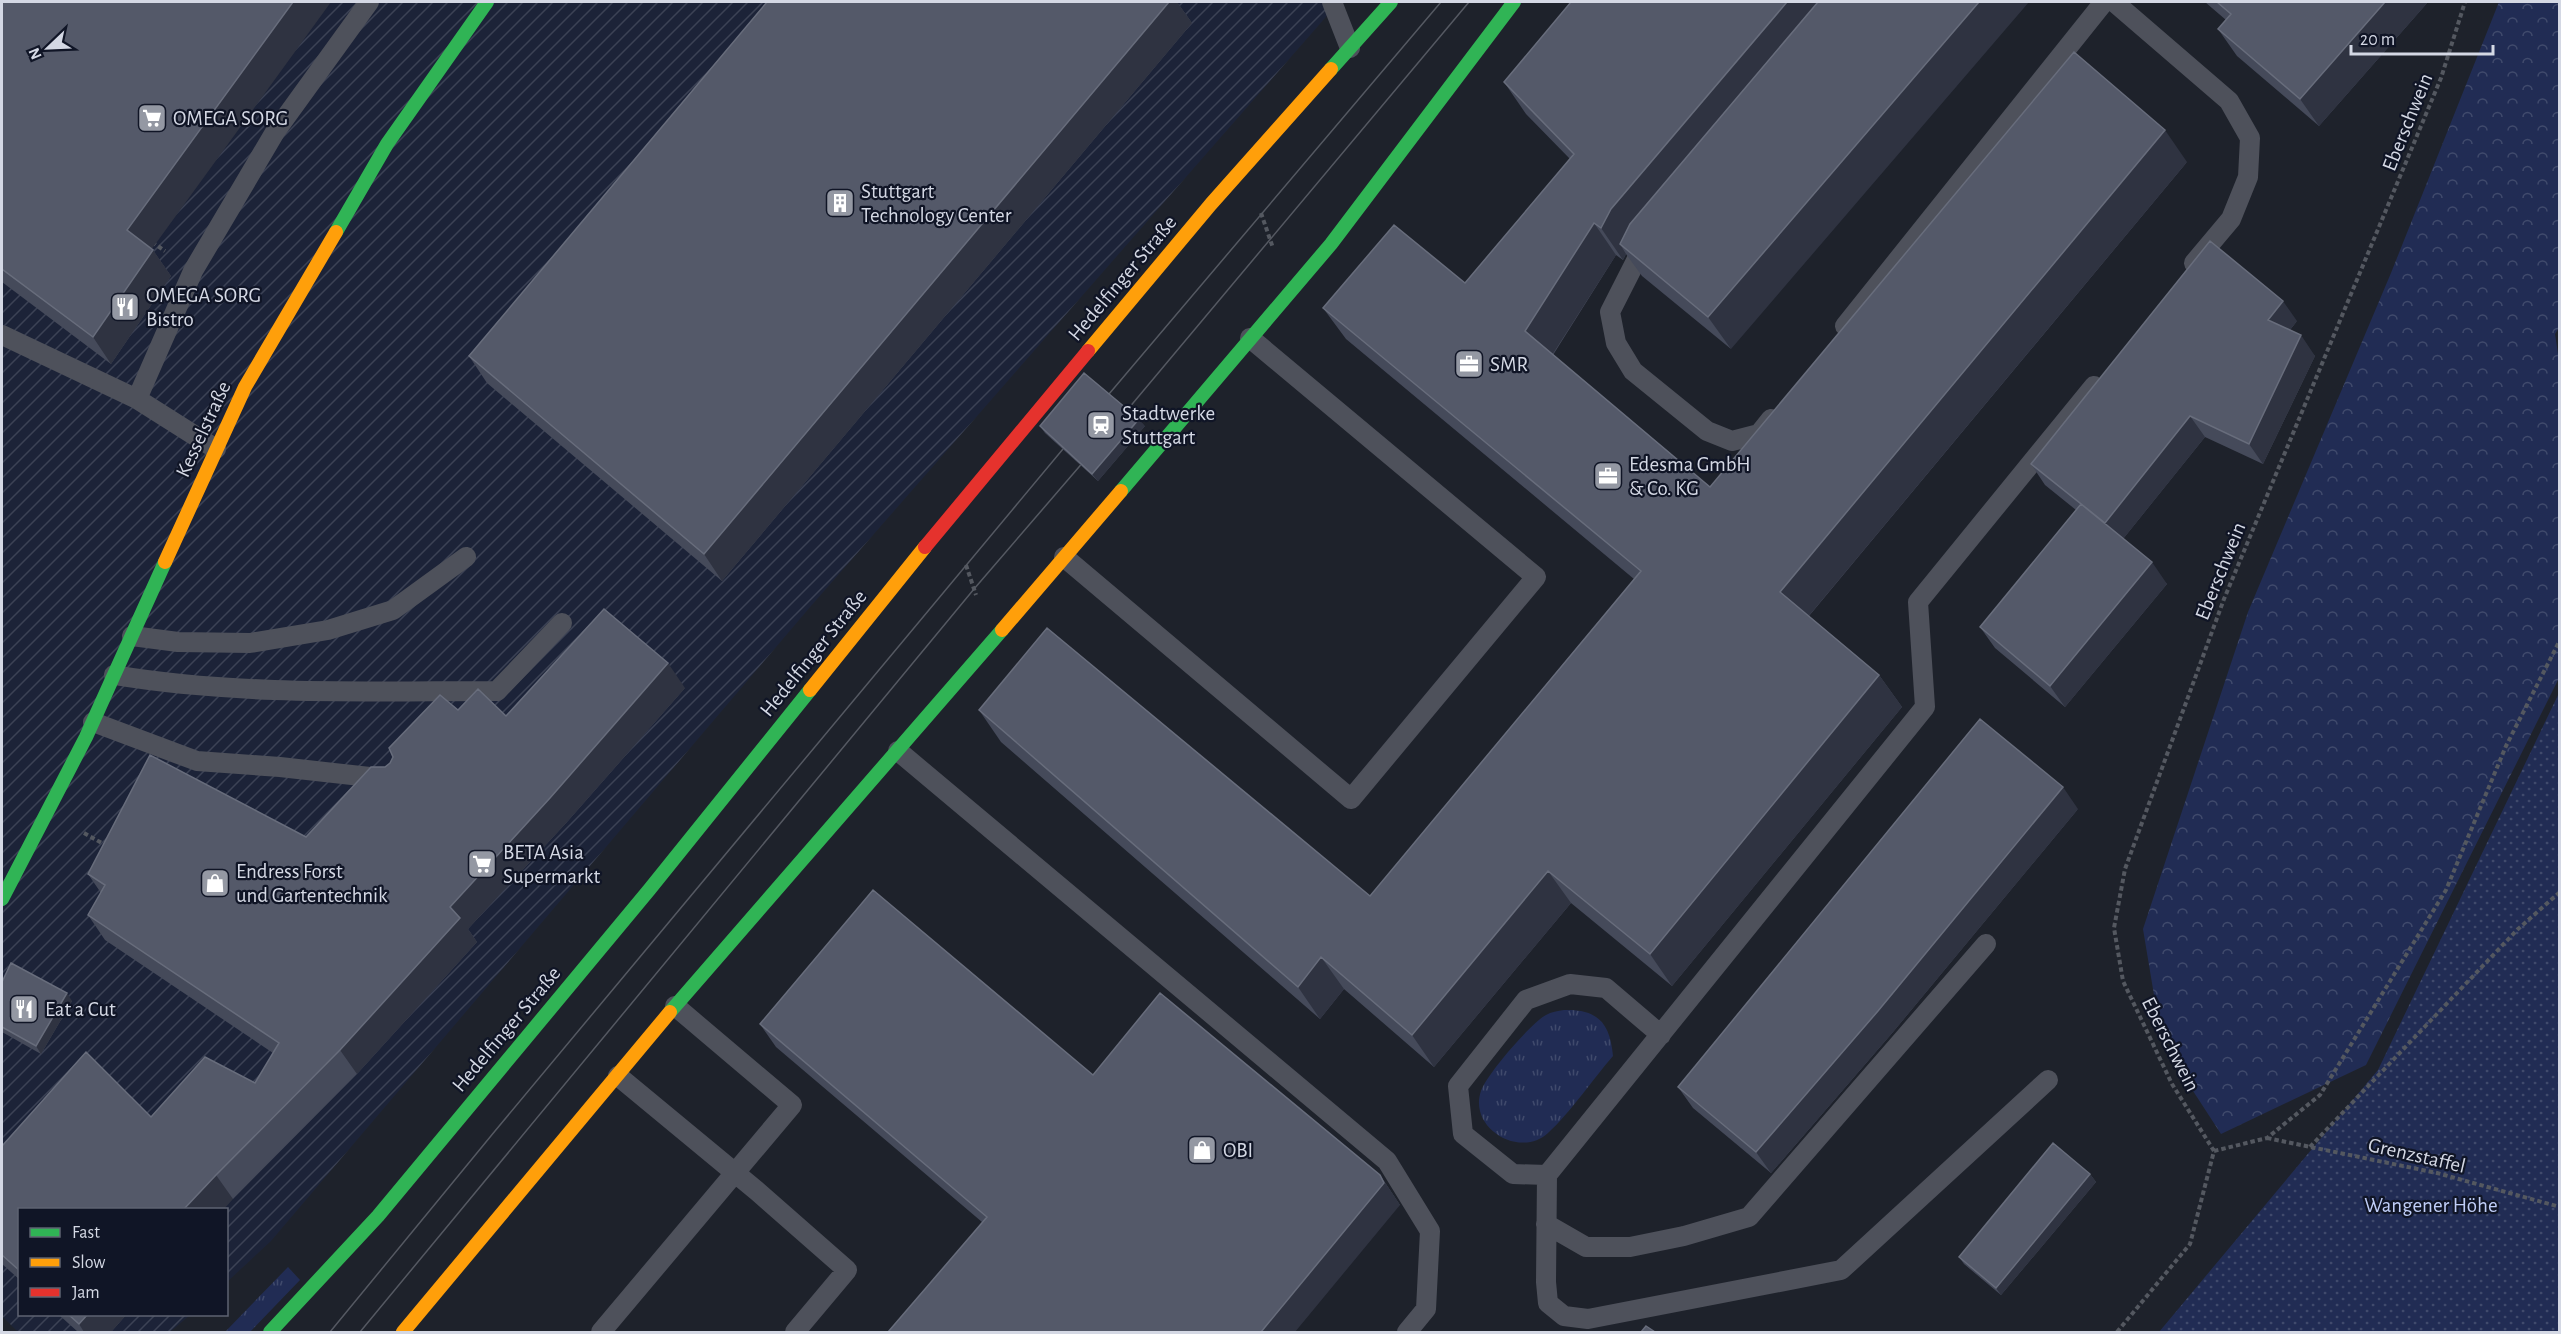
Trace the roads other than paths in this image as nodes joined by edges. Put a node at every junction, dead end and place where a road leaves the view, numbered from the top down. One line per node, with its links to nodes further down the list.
1 (369, 2): 15 (lane)
2 (488, 2): 17 (street, Kesselstraße)
3 (1332, 2): 8 (lane)
4 (1391, 2): 8 (street, Hedelfinger Straße)
5 (1514, 2): 12 (street)
6 (2104, 2): 13 (lane)
7 (2114, 2): 10 (lane)
8 (1350, 48): 34 (street, Hedelfinger Straße)
9 (1657, 231): 16 (lane)
10 (2186, 273)
11 (2, 335): 15 (lane)
12 (1250, 338): 18 (street); 18 (lane)
13 (1832, 342)
14 (2104, 374): 29 (lane)
15 (136, 399): 17 (lane)
16 (1781, 406)
17 (216, 449): 21 (street, Kesselstraße)
18 (1064, 556): 24 (street)
19 (466, 557): 21 (lane)
20 (562, 623): 22 (lane)
21 (132, 636): 22 (street, Kesselstraße)
22 (114, 675): 23 (street, Kesselstraße)
23 (93, 722): 25 (lane); 26 (street, Kesselstraße)
24 (898, 751): 28 (street); 38 (lane)
25 (398, 780)
26 (2, 899)
27 (1986, 944): 33 (lane)
28 (675, 1006): 30 (street); 36 (lane)
29 (1661, 1035): 32 (lane); 32 (lane)
30 (618, 1076): 35 (street); 37 (lane)
31 (2048, 1080): 33 (lane)
32 (1547, 1175): 33 (lane)
33 (1546, 1224)
34 (270, 1332)
35 (403, 1332)
36 (601, 1332)
37 (795, 1332)
38 (1407, 1332)

